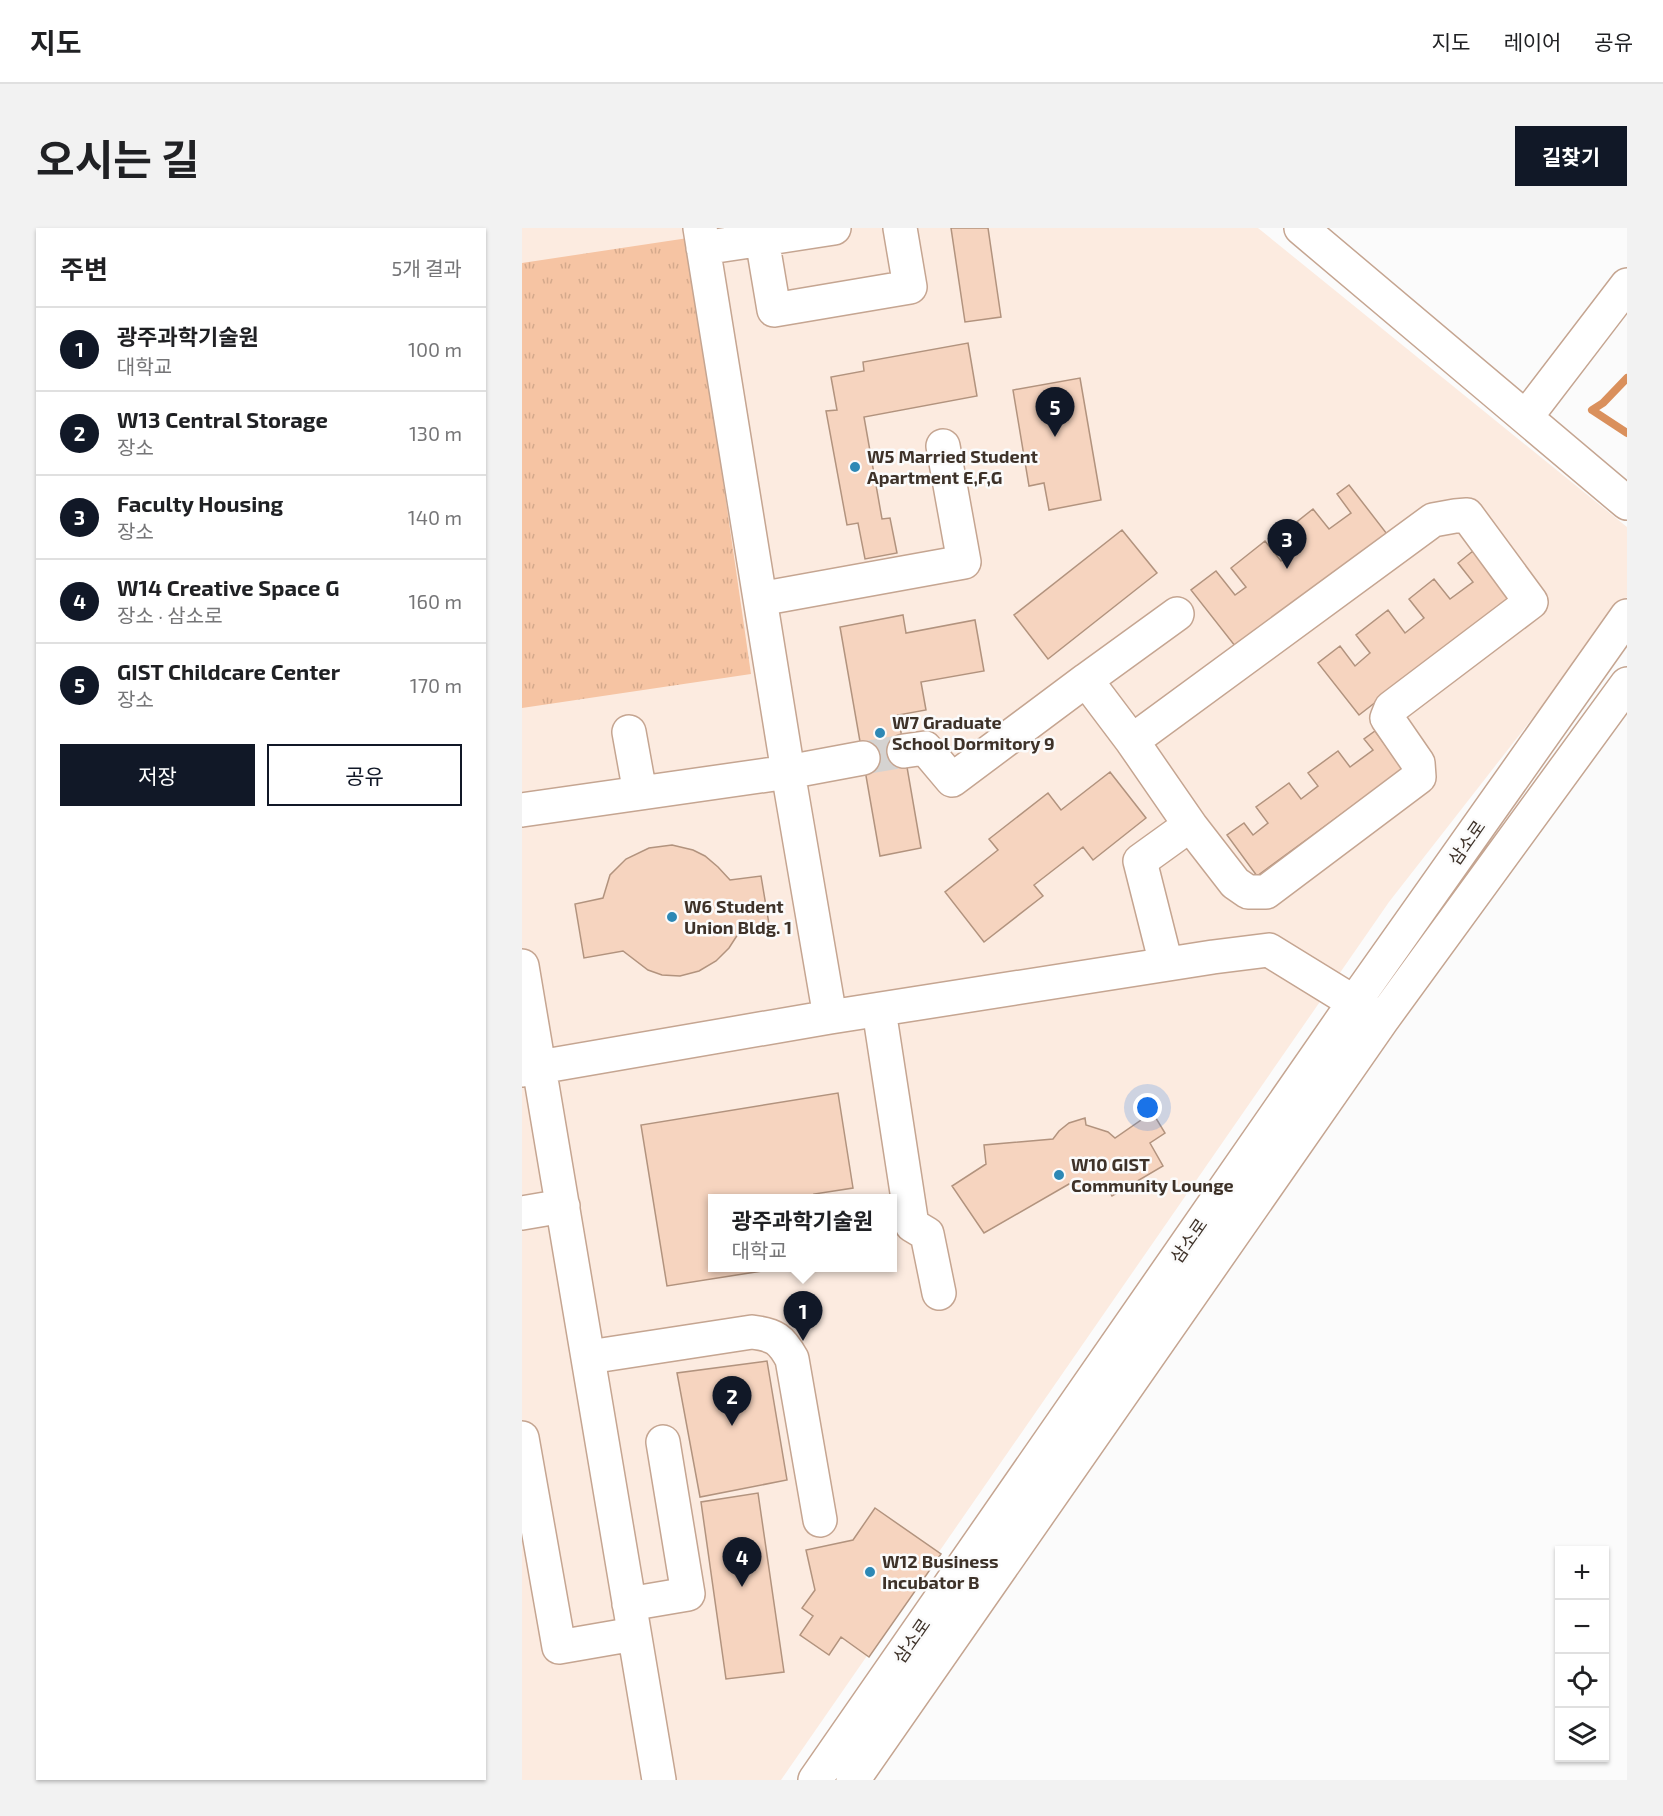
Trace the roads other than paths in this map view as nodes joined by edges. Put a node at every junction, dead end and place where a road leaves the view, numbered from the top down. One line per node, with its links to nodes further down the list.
1 (834, 228): 5 (street)
2 (900, 228): 5 (street)
3 (1301, 228): 7 (street)
4 (701, 238): 5 (street); 10 (street)
5 (762, 239)
6 (1627, 285): 7 (street)
7 (1526, 417): 9 (street)
8 (943, 446): 10 (street)
9 (1627, 503)
10 (760, 600): 19 (street)
11 (1177, 614): 13 (street)
12 (1627, 616): 25 (street, 삼소로)
13 (1086, 680): 16 (street); 17 (street)
14 (1627, 684): 28 (street, 삼소로)
15 (629, 732): 20 (street)
16 (1132, 741): 22 (street); 22 (street)
17 (904, 752)
18 (863, 758): 19 (street)
19 (788, 772): 20 (street); 27 (street)
20 (640, 793): 21 (street)
21 (522, 810)
22 (1190, 825): 23 (street)
23 (1166, 964): 25 (street); 26 (street)
24 (522, 966): 29 (street)
25 (1355, 1001): 28 (street); 39 (street, 삼소로)
26 (879, 1010): 27 (street); 32 (street)
27 (830, 1017): 29 (street)
28 (1382, 1020): 40 (street, 삼소로)
29 (531, 1069): 30 (street)
30 (563, 1206): 31 (street); 33 (street)
31 (522, 1213)
32 (939, 1293)
33 (589, 1357): 36 (street); 37 (street)
34 (522, 1438): 37 (street)
35 (663, 1442): 37 (street)
36 (820, 1520)
37 (632, 1619): 38 (street)
38 (659, 1780)
39 (815, 1780)
40 (853, 1780)

